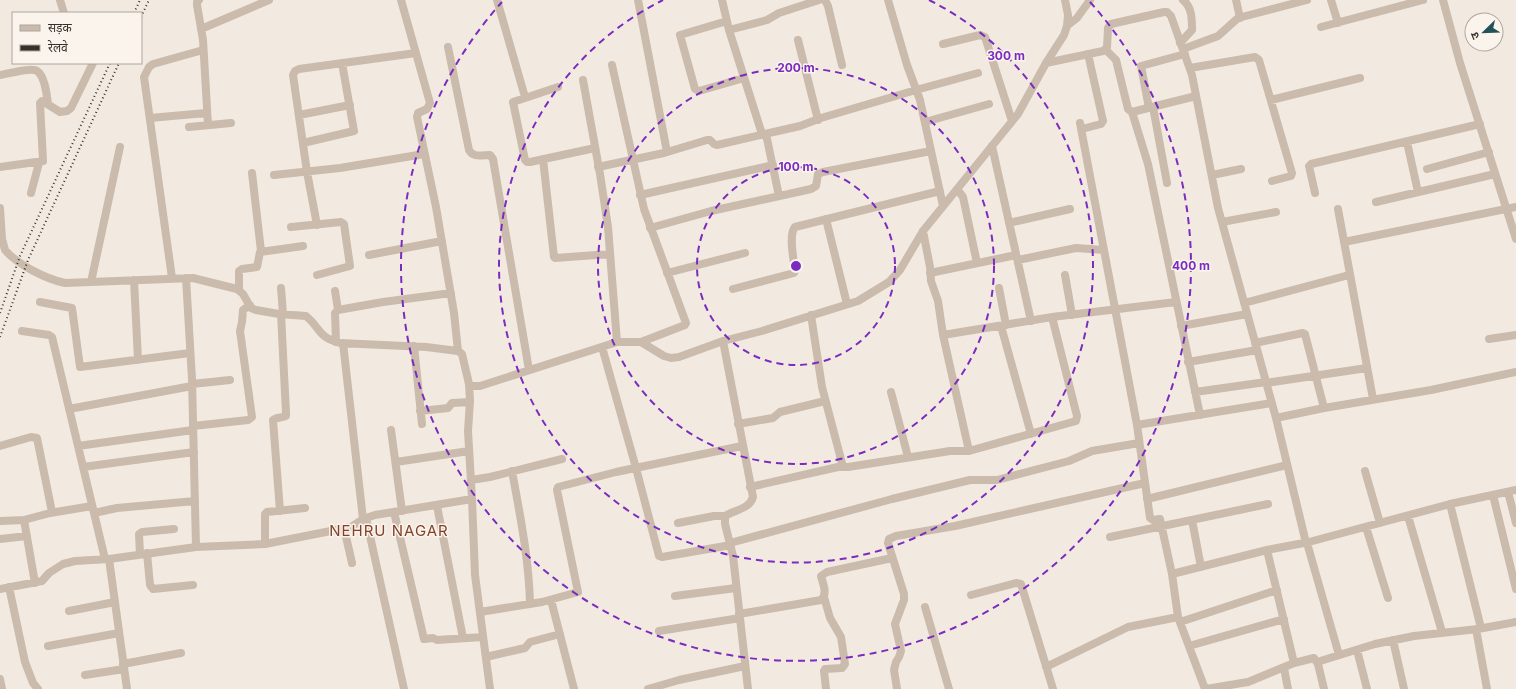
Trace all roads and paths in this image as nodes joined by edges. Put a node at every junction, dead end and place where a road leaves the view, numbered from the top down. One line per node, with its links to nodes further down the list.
1 (60, 0): 19 (street)
2 (199, 0): 25 (street)
3 (269, 0): 25 (street)
4 (401, 0): 33 (street)
5 (497, 0): 49 (street)
6 (638, 0): 73 (street)
7 (722, 0): 21 (street)
8 (819, 0): 26 (street)
9 (825, 0): 39 (street)
10 (888, 0): 47 (street)
11 (1065, 0): 23 (street)
12 (1090, 0): 23 (street)
13 (1183, 0): 31 (street)
14 (1236, 0): 20 (street)
15 (1306, 0): 20 (street)
16 (1331, 0): 22 (street)
17 (1423, 0): 22 (street)
18 (1443, 0): 63 (street)
19 (64, 12)
20 (1240, 18): 31 (street)
21 (726, 21): 26 (street); 43 (street)
22 (1338, 23): 24 (street)
23 (1068, 26): 36 (street)
24 (1321, 27)
25 (201, 29): 32 (street)
26 (729, 30): 43 (street)
27 (798, 40): 59 (street)
28 (943, 44): 61 (street)
29 (448, 47): 171 (street)
30 (1105, 49): 31 (street); 34 (street); 55 (street)
31 (1182, 49): 40 (street); 54 (street)
32 (203, 50): 56 (street); 58 (street)
33 (416, 53): 35 (street); 75 (street)
34 (1088, 54): 36 (street); 117 (street)
35 (342, 63): 53 (street); 57 (street)
36 (1046, 63): 61 (street)
37 (93, 64): 51 (street)
38 (612, 64): 77 (street)
39 (842, 65)
40 (1190, 68): 48 (street); 50 (street)
41 (978, 74): 47 (street)
42 (0, 75): 51 (street)
43 (744, 78): 66 (street)
44 (1360, 78): 50 (street)
45 (583, 80): 71 (street)
46 (558, 87): 49 (street)
47 (916, 90): 59 (street); 60 (street)
48 (1196, 96): 54 (street); 88 (street)
49 (525, 97): 76 (street)
50 (1271, 100): 89 (street)
51 (48, 104): 78 (street)
52 (989, 104): 60 (street)
53 (350, 106): 57 (street); 68 (street)
54 (1151, 107): 55 (street); 90 (street)
55 (1132, 112): 141 (street)
56 (206, 113): 58 (street); 64 (street)
57 (298, 115): 68 (street)
58 (150, 118): 130 (street)
59 (818, 120): 66 (street)
60 (925, 122): 72 (street)
61 (1012, 122): 69 (street)
62 (231, 123): 64 (street)
63 (1480, 124): 67 (street); 74 (street)
64 (208, 125): 65 (street)
65 (189, 127)
66 (764, 134): 73 (street); 79 (street)
67 (1407, 142): 93 (street); 95 (street)
68 (303, 144): 85 (street)
69 (992, 146): 91 (street); 108 (street)
70 (120, 147): 133 (street)
71 (595, 148): 76 (street); 81 (street)
72 (931, 151): 92 (street); 97 (street)
73 (667, 152): 77 (street)
74 (1489, 152): 83 (street); 86 (street)
75 (424, 154): 85 (street); 114 (street)
76 (543, 159): 121 (street)
77 (632, 160): 81 (street); 96 (street)
78 (39, 163): 80 (street); 94 (street)
79 (772, 165): 96 (street); 97 (street)
80 (0, 167)
81 (598, 167): 121 (street)
82 (1241, 169): 88 (street)
83 (1427, 169)
84 (252, 172): 119 (street)
85 (307, 172): 87 (street); 109 (street)
86 (1495, 174): 93 (street); 102 (street)
87 (274, 175)
88 (1212, 175): 107 (street)
89 (1272, 181)
90 (1166, 183)
91 (957, 188): 99 (street); 124 (street)
92 (940, 192): 99 (street); 106 (street)
93 (1418, 192): 98 (street)
94 (31, 193)
95 (1315, 193)
96 (640, 195): 111 (street)
97 (779, 196): 111 (street)
98 (1376, 202)
99 (943, 206): 112 (street)
100 (1516, 207): 102 (street)
101 (0, 208): 118 (street)
102 (1506, 208): 113 (street); 115 (street)
103 (1070, 209): 108 (street)
104 (1338, 209): 115 (street)
105 (1276, 212): 107 (street)
106 (826, 219): 136 (street); 143 (street)
107 (1222, 222): 142 (street)
108 (1009, 223): 123 (street)
109 (317, 224): 110 (street); 127 (street)
110 (291, 227)
111 (650, 228): 125 (street)
112 (923, 231): 126 (street); 143 (street)
113 (1516, 238)
114 (442, 241): 122 (street); 139 (street)
115 (1344, 242): 129 (street)
116 (303, 246): 119 (street)
117 (1104, 250): 123 (street); 146 (street)
118 (2, 251): 133 (street)
119 (261, 251): 137 (street)
120 (745, 253): 125 (street)
121 (610, 254): 160 (street)
122 (369, 255)
123 (1017, 257): 124 (street); 152 (street)
124 (977, 263): 126 (street)
125 (667, 273): 161 (street)
126 (930, 273): 156 (street)
127 (317, 274)
128 (1065, 275): 150 (street)
129 (1349, 275): 142 (street); 170 (street)
130 (172, 278): 131 (street); 132 (street)
131 (186, 278): 137 (street); 167 (street)
132 (134, 280): 133 (street); 168 (street)
133 (91, 282)
134 (281, 288): 147 (street)
135 (999, 288): 153 (street)
136 (733, 289)
137 (239, 290): 144 (street)
138 (335, 291): 145 (street)
139 (451, 293): 145 (street); 166 (street)
140 (40, 302): 168 (street)
141 (1176, 302): 146 (street); 154 (street)
142 (1244, 303): 148 (street)
143 (846, 304): 149 (street)
144 (250, 306): 147 (street); 192 (street)
145 (338, 310): 162 (street)
146 (1115, 310): 150 (street); 191 (street)
147 (282, 314): 162 (street); 224 (street)
148 (1247, 314): 154 (street); 165 (street)
149 (811, 315): 159 (street); 181 (street)
150 (1072, 315): 151 (street)
151 (1052, 317): 152 (street); 194 (street)
152 (1031, 320): 153 (street)
153 (1004, 325): 156 (street); 194 (street)
154 (1181, 326): 169 (street)
155 (22, 331): 185 (street)
156 (943, 335): 200 (street)
157 (1516, 336): 158 (street)
158 (1489, 339)
159 (723, 341): 161 (street); 190 (street)
160 (617, 342): 161 (street); 164 (street)
161 (641, 342)
162 (340, 343): 163 (street); 229 (street)
163 (414, 346): 166 (street); 186 (street)
164 (602, 347): 171 (street); 208 (street)
165 (1256, 347): 169 (street); 173 (street); 175 (street)
166 (458, 351): 176 (street)
167 (190, 353): 168 (street); 177 (street)
168 (138, 360)
169 (1188, 362): 179 (street)
170 (1367, 368): 173 (street); 180 (street)
171 (529, 370): 176 (street)
172 (1516, 372): 180 (street)
173 (1316, 375): 175 (street); 184 (street)
174 (230, 380): 177 (street)
175 (1266, 382): 179 (street); 183 (street)
176 (469, 384): 182 (street)
177 (192, 385): 185 (street); 192 (street)
178 (891, 392): 202 (street)
179 (1195, 392): 187 (street)
180 (1373, 400): 184 (street)
181 (825, 401): 190 (street); 207 (street)
182 (470, 402): 186 (street); 199 (street)
183 (1272, 403): 187 (street); 188 (street)
184 (1324, 408): 188 (street)
185 (69, 409): 197 (street)
186 (420, 411): 189 (street)
187 (1200, 415): 191 (street)
188 (1276, 418): 205 (street)
189 (422, 424)
190 (738, 424): 198 (street)
191 (1137, 425): 195 (street)
192 (193, 428): 197 (street); 201 (street)
193 (391, 430): 204 (street)
194 (1031, 434): 200 (street)
195 (1139, 443): 212 (street); 245 (street)
196 (0, 446): 225 (street)
197 (78, 446): 206 (street)
198 (742, 446): 208 (street); 213 (street)
199 (469, 451): 204 (street); 211 (street)
200 (969, 451): 202 (street)
201 (194, 452): 206 (street); 218 (street)
202 (908, 456): 207 (street)
203 (562, 459): 209 (street)
204 (396, 462): 226 (street)
205 (1287, 465): 217 (street); 243 (street)
206 (83, 467): 223 (street)
207 (843, 467): 213 (street)
208 (636, 468): 245 (street); 265 (street)
209 (512, 471): 211 (street); 267 (street)
210 (1365, 471): 234 (street)
211 (471, 480): 216 (street)
212 (1145, 483): 217 (street); 249 (street)
213 (750, 487): 227 (street)
214 (1512, 491): 215 (street); 235 (street)
215 (1493, 495): 220 (street); 259 (street)
216 (472, 499): 221 (street); 270 (street)
217 (1147, 499): 236 (street)
218 (195, 501): 223 (street); 246 (street)
219 (1268, 504): 231 (street)
220 (1450, 504): 228 (street); 275 (street)
221 (437, 506): 226 (street); 281 (street)
222 (306, 508): 224 (street)
223 (93, 509): 225 (street); 250 (street)
224 (280, 511): 244 (street)
225 (52, 512): 230 (street)
226 (398, 512): 229 (street); 281 (street)
227 (725, 516): 233 (street); 245 (street)
228 (1408, 516): 234 (street); 277 (street)
229 (365, 519): 238 (street); 301 (street)
230 (24, 520): 232 (street); 240 (street)
231 (1192, 520): 236 (street); 252 (street)
232 (0, 521)
233 (678, 523)
234 (1380, 523): 237 (street)
235 (1516, 523)
236 (1162, 526): 241 (street); 253 (street)
237 (1366, 527): 243 (street); 264 (street)
238 (344, 528): 244 (street); 251 (street)
239 (174, 529): 248 (street)
240 (27, 536): 242 (street); 254 (street)
241 (1110, 538)
242 (0, 539)
243 (1307, 543): 247 (street); 287 (street)
244 (265, 544): 246 (street)
245 (730, 544): 257 (street)
246 (196, 547): 248 (street)
247 (1267, 550): 252 (street); 260 (street)
248 (143, 554): 250 (street); 255 (street)
249 (892, 558): 263 (street); 307 (street)
250 (107, 559): 254 (street); 266 (street)
251 (352, 563)
252 (1201, 567): 253 (street)
253 (1172, 574): 272 (street)
254 (35, 583): 256 (street)
255 (193, 585)
256 (9, 587): 258 (street); 299 (street)
257 (736, 588): 262 (street); 271 (street)
258 (0, 589)
259 (1516, 589)
260 (1277, 590): 272 (street); 273 (street)
261 (971, 595): 293 (street)
262 (675, 596)
263 (824, 597): 271 (street); 306 (street)
264 (1388, 598)
265 (551, 600): 267 (street); 279 (street)
266 (115, 602): 269 (street); 278 (street)
267 (530, 604): 270 (street)
268 (925, 608): 308 (street)
269 (69, 611)
270 (480, 612): 280 (street)
271 (739, 616): 276 (street); 291 (street)
272 (1179, 619): 284 (street); 293 (street)
273 (1284, 619): 284 (street); 290 (street)
274 (1516, 622): 275 (street)
275 (1478, 628): 277 (street); 315 (street)
276 (659, 631)
277 (1442, 632): 282 (street)
278 (119, 633): 283 (street); 292 (street)
279 (560, 634): 288 (street); 303 (street)
280 (483, 637): 281 (street); 288 (street)
281 (463, 638)
282 (1393, 640): 285 (street); 314 (street)
283 (48, 646)
284 (1189, 646): 310 (street)
285 (1357, 650): 287 (street); 313 (street)
286 (181, 653): 292 (street)
287 (1339, 655): 289 (street)
288 (486, 657): 302 (street)
289 (1317, 662): 290 (street); 312 (street)
290 (1294, 663): 294 (street)
291 (745, 666): 304 (street); 305 (street)
292 (124, 667): 295 (street); 300 (street)
293 (1046, 667): 309 (street)
294 (1284, 668): 297 (street); 311 (street)
295 (85, 676)
296 (0, 678): 298 (street)
297 (1252, 685): 310 (street)
298 (2, 689)
299 (38, 689)
300 (127, 689)
301 (404, 689)
302 (490, 689)
303 (574, 689)
304 (648, 689)
305 (748, 689)
306 (826, 689)
307 (897, 689)
308 (949, 689)
309 (1053, 689)
310 (1205, 689)
311 (1288, 689)
312 (1324, 689)
313 (1367, 689)
314 (1404, 689)
315 (1487, 689)

